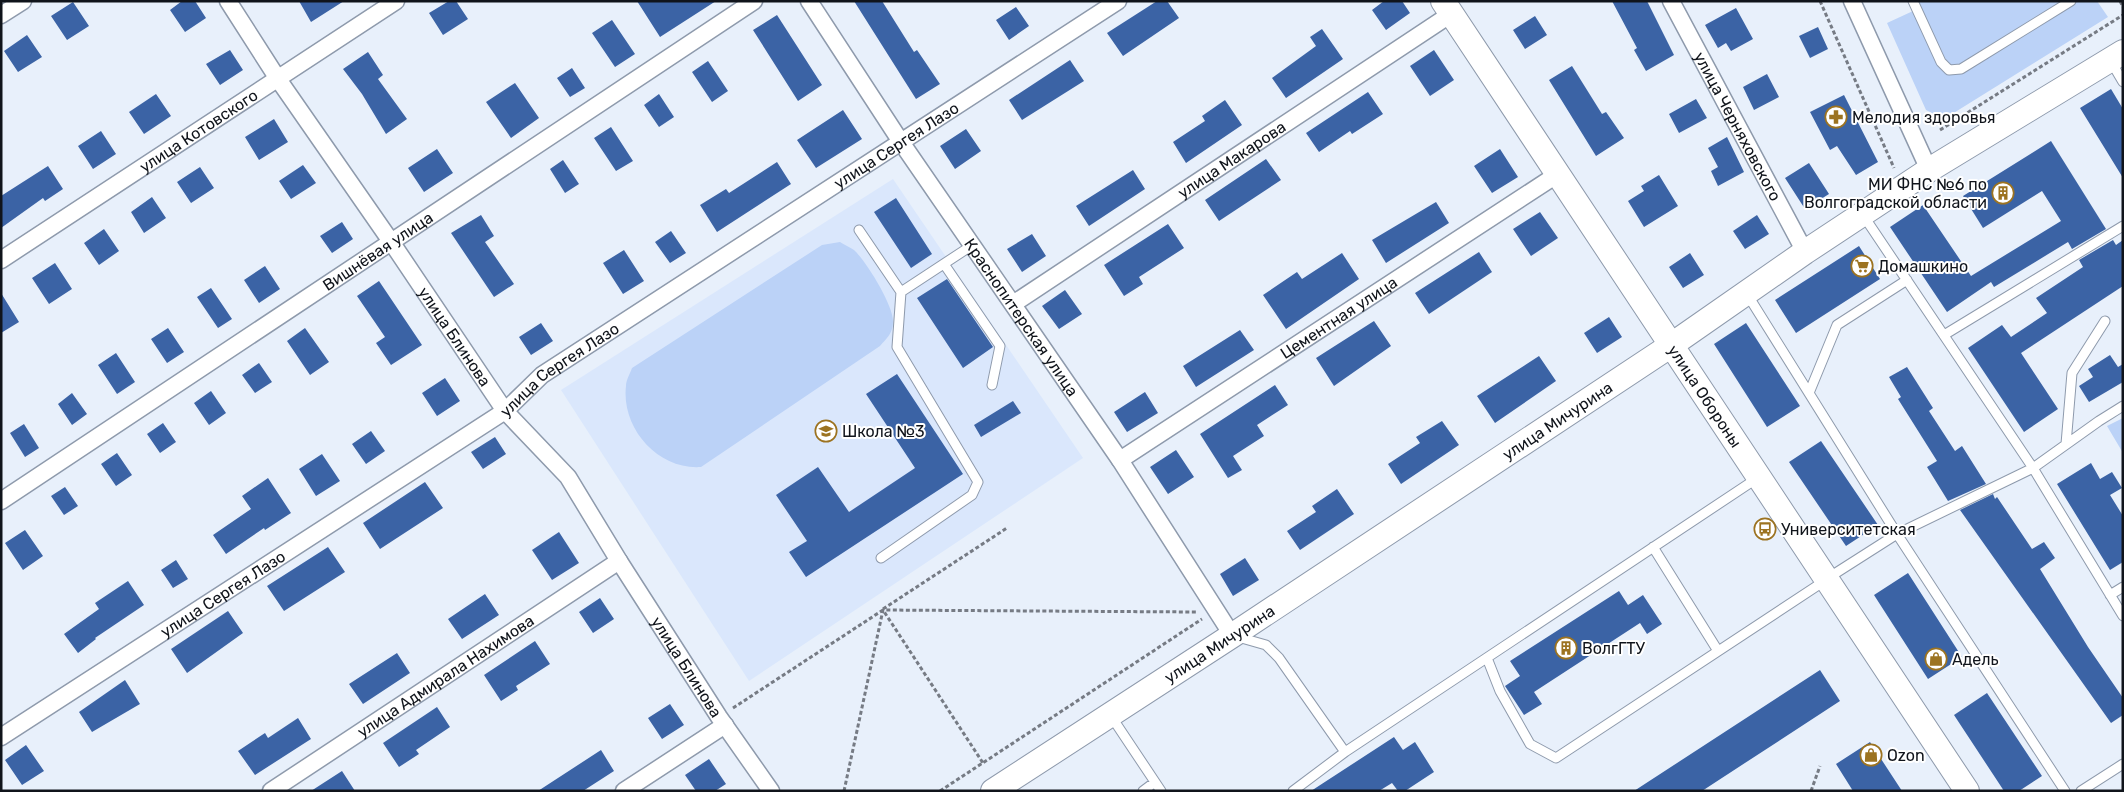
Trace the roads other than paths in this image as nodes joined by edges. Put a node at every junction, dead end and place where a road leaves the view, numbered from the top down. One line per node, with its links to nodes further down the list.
1 (23, 1): 12 (street)
2 (228, 1): 14 (street, улица Блинова)
3 (396, 1): 14 (street, улица Котовского)
4 (754, 1): 22 (street, Вишнёвая улица)
5 (809, 1): 16 (street, Краснопитерская улица)
6 (1118, 1): 16 (street, улица Сергея Лазо)
7 (1671, 1): 24 (street, улица Черняховского)
8 (1852, 1): 17 (street)
9 (1913, 1): 10 (lane)
10 (2071, 1)
11 (1447, 8): 18 (street, улица Обороны); 30 (street, улица Макарова)
12 (1, 15)
13 (2116, 56): 15 (lane); 17 (street, улица Мичурина)
14 (278, 79): 22 (street, улица Блинова); 25 (street, улица Котовского)
15 (2123, 82)
16 (901, 142): 23 (street, Краснопитерская улица); 37 (street, улица Сергея Лазо)
17 (1929, 170): 19 (street, улица Мичурина)
18 (1558, 174): 33 (street, улица Обороны); 39 (street, Цементная улица)
19 (1863, 215): 24 (street, улица Мичурина); 27 (lane)
20 (2123, 226): 32 (lane)
21 (859, 230): 28 (lane)
22 (392, 243): 37 (street, улица Блинова); 42 (street, Вишнёвая улица)
23 (971, 246): 26 (lane); 30 (street, Краснопитерская улица)
24 (1805, 252): 29 (street, улица Мичурина)
25 (1, 260)
26 (944, 264): 28 (lane); 34 (lane)
27 (1907, 280): 32 (lane); 35 (lane)
28 (901, 292): 45 (lane)
29 (1747, 293): 33 (street, улица Мичурина); 35 (lane)
30 (1013, 304): 39 (street, Краснопитерская улица)
31 (2105, 321): 38 (lane)
32 (1944, 335): 40 (lane)
33 (1670, 346): 41 (street, улица Обороны); 51 (street, улица Мичурина)
34 (992, 385)
35 (1809, 393): 43 (lane)
36 (2123, 406): 38 (lane)
37 (505, 412): 46 (street, улица Блинова); 56 (street, улица Сергея Лазо)
38 (2066, 444): 40 (lane)
39 (1120, 460): 51 (street, Краснопитерская улица)
40 (2033, 468): 43 (lane); 49 (lane)
41 (1760, 477): 44 (lane); 47 (street, улица Обороны)
42 (1, 501)
43 (1896, 534): 47 (lane); 68 (lane)
44 (1653, 547): 52 (lane); 53 (lane)
45 (881, 558)
46 (619, 561): 55 (street, улица Блинова); 60 (street, улица Адмирала Нахимова)
47 (1826, 579): 52 (lane); 67 (street, улица Обороны)
48 (2123, 587): 49 (lane)
49 (2110, 595): 50 (lane)
50 (2123, 616)
51 (1232, 635): 54 (street, улица Мичурина); 57 (lane)
52 (1718, 651): 53 (lane)
53 (1487, 658): 57 (lane)
54 (1110, 714): 59 (lane); 63 (street, улица Мичурина)
55 (722, 721): 61 (street); 62 (street, улица Блинова)
56 (1, 737)
57 (1345, 752): 66 (lane)
58 (2123, 764): 69 (lane)
59 (1155, 782): 64 (lane); 65 (lane)
60 (271, 791)
61 (624, 791)
62 (770, 791)
63 (992, 791)
64 (1143, 791)
65 (1161, 791)
66 (1293, 791)
67 (1967, 791)
68 (2065, 791)
69 (2081, 791)

